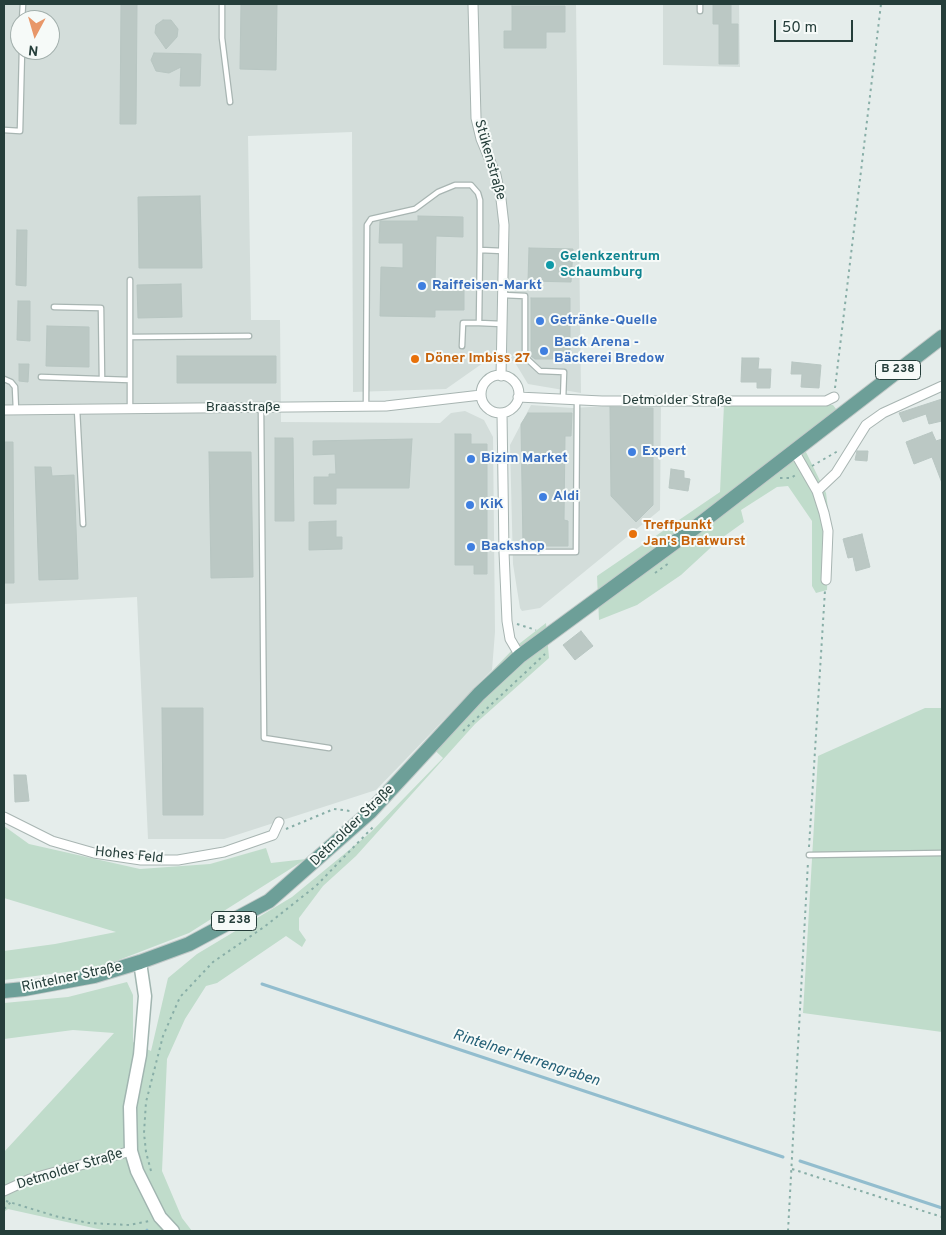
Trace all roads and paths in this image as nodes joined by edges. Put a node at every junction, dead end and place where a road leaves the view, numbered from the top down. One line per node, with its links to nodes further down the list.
1 (222, 4): 7 (lane)
2 (473, 4): 10 (street, Stükenstraße)
3 (700, 4): 5 (lane)
4 (881, 4): 28 (path)
5 (700, 11)
6 (22, 60): 8 (lane)
7 (230, 102)
8 (4, 130)
9 (480, 250): 10 (lane); 14 (lane); 31 (lane)
10 (503, 251): 12 (street, Stükenstraße)
11 (130, 280): 17 (lane)
12 (503, 295): 15 (street, Stükenstraße); 29 (lane)
13 (54, 307): 23 (lane)
14 (479, 323): 15 (lane); 19 (lane)
15 (503, 324): 20 (street, Stükenstraße)
16 (248, 336): 17 (lane)
17 (130, 337): 24 (lane)
18 (942, 337): 39 (main road, Detmolder Straße / B 238)
19 (462, 346)
20 (502, 376): 26 (street); 27 (street)
21 (41, 377): 23 (lane)
22 (4, 379): 36 (lane)
23 (102, 379): 24 (lane)
24 (130, 380): 34 (lane)
25 (942, 386): 38 (street)
26 (481, 395): 31 (street, Braasstraße); 37 (street)
27 (518, 397): 29 (street, Detmolder Straße); 37 (street)
28 (834, 398): 30 (street, Detmolder Straße)
29 (563, 401): 30 (street, Detmolder Straße)
30 (578, 401): 44 (lane)
31 (366, 406): 32 (street, Braasstraße)
32 (261, 408): 34 (street, Braasstraße); 53 (lane)
33 (77, 409): 34 (street, Braasstraße); 36 (street, Braasstraße); 43 (lane)
34 (130, 409)
35 (4, 410): 36 (street, Braasstraße)
36 (16, 410)
37 (502, 413): 44 (street)
38 (852, 444): 40 (path); 42 (street)
39 (794, 451): 40 (street); 51 (main road, Detmolder Straße / B 238)
40 (806, 470): 41 (path); 42 (street)
41 (778, 478)
42 (817, 491): 47 (street)
43 (83, 524)
44 (504, 552): 48 (street)
45 (670, 562): 46 (path)
46 (655, 573)
47 (826, 580): 60 (path)
48 (508, 621): 49 (path); 51 (street)
49 (542, 632)
50 (551, 649): 52 (path)
51 (520, 656): 61 (main road, Detmolder Straße / B 238)
52 (462, 732)
53 (329, 748)
54 (350, 811): 58 (path)
55 (4, 817): 58 (street, Hohes Feld)
56 (279, 822): 58 (street)
57 (375, 824): 65 (path)
58 (273, 835)
59 (942, 853): 60 (lane)
60 (809, 855): 64 (path)
61 (140, 962): 62 (main road, Rintelner Straße / B 238); 63 (main road, Detmolder Straße)
62 (4, 991)
63 (131, 1150): 66 (street, Detmolder Straße); 70 (main road)
64 (792, 1169): 71 (path); 73 (path)
65 (151, 1171)
66 (4, 1191)
67 (4, 1200): 68 (path)
68 (11, 1202): 69 (path); 70 (path)
69 (4, 1209)
70 (160, 1217): 72 (main road)
71 (942, 1217)
72 (173, 1231)
73 (788, 1231)

